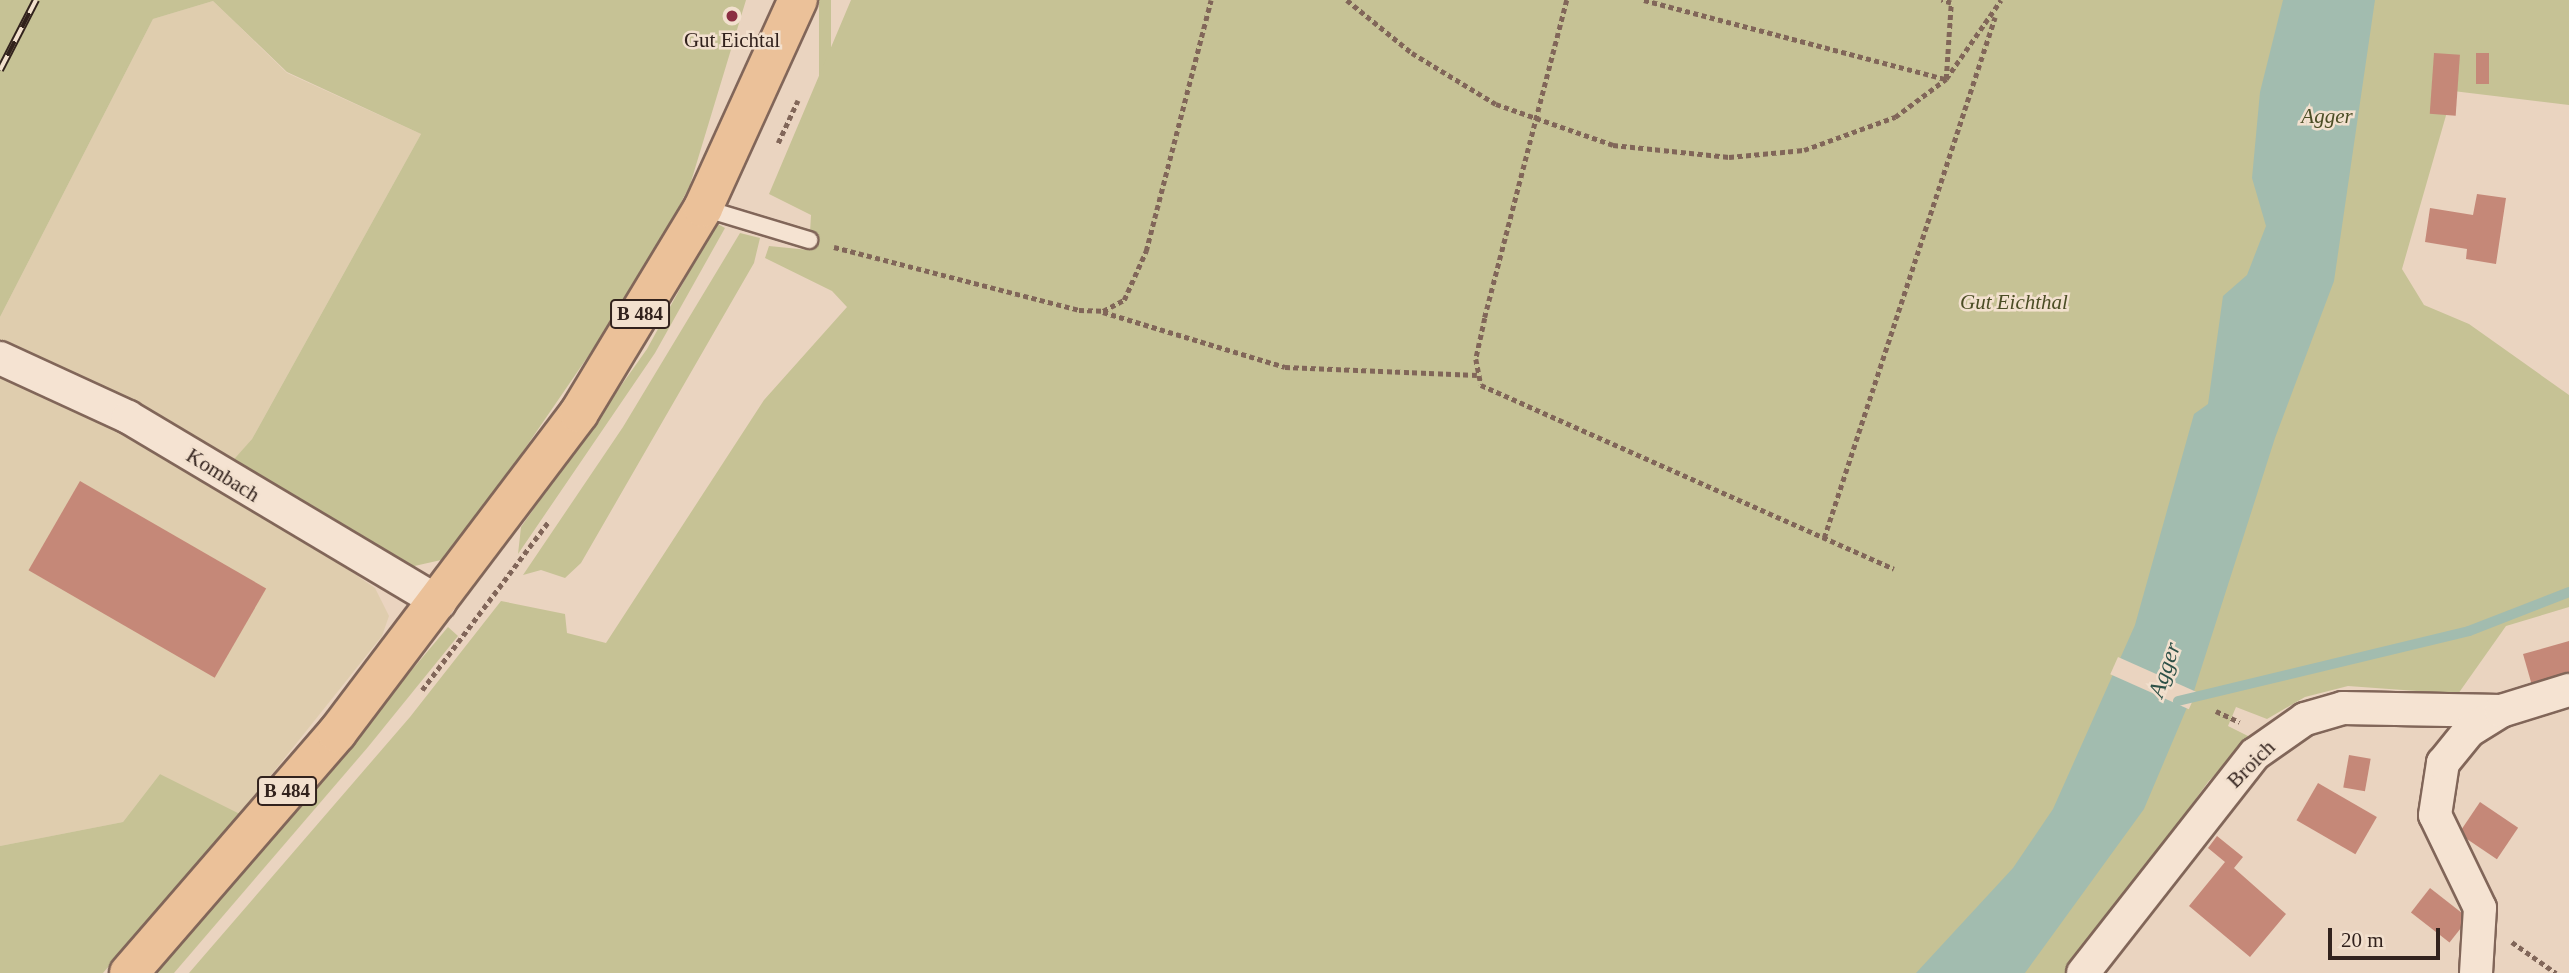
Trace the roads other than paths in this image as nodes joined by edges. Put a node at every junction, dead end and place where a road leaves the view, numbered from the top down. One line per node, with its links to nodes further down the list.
1 (798, 0): 2 (main road, B 484)
2 (703, 208): 3 (lane); 5 (main road, B 484)
3 (809, 240)
4 (0, 358): 5 (street, Kombach)
5 (440, 603): 8 (main road, B 484)
6 (2569, 690): 7 (street, Broich)
7 (2501, 710): 9 (street, Broich); 10 (street, Broich)
8 (129, 973)
9 (2083, 973)
10 (2476, 973)

